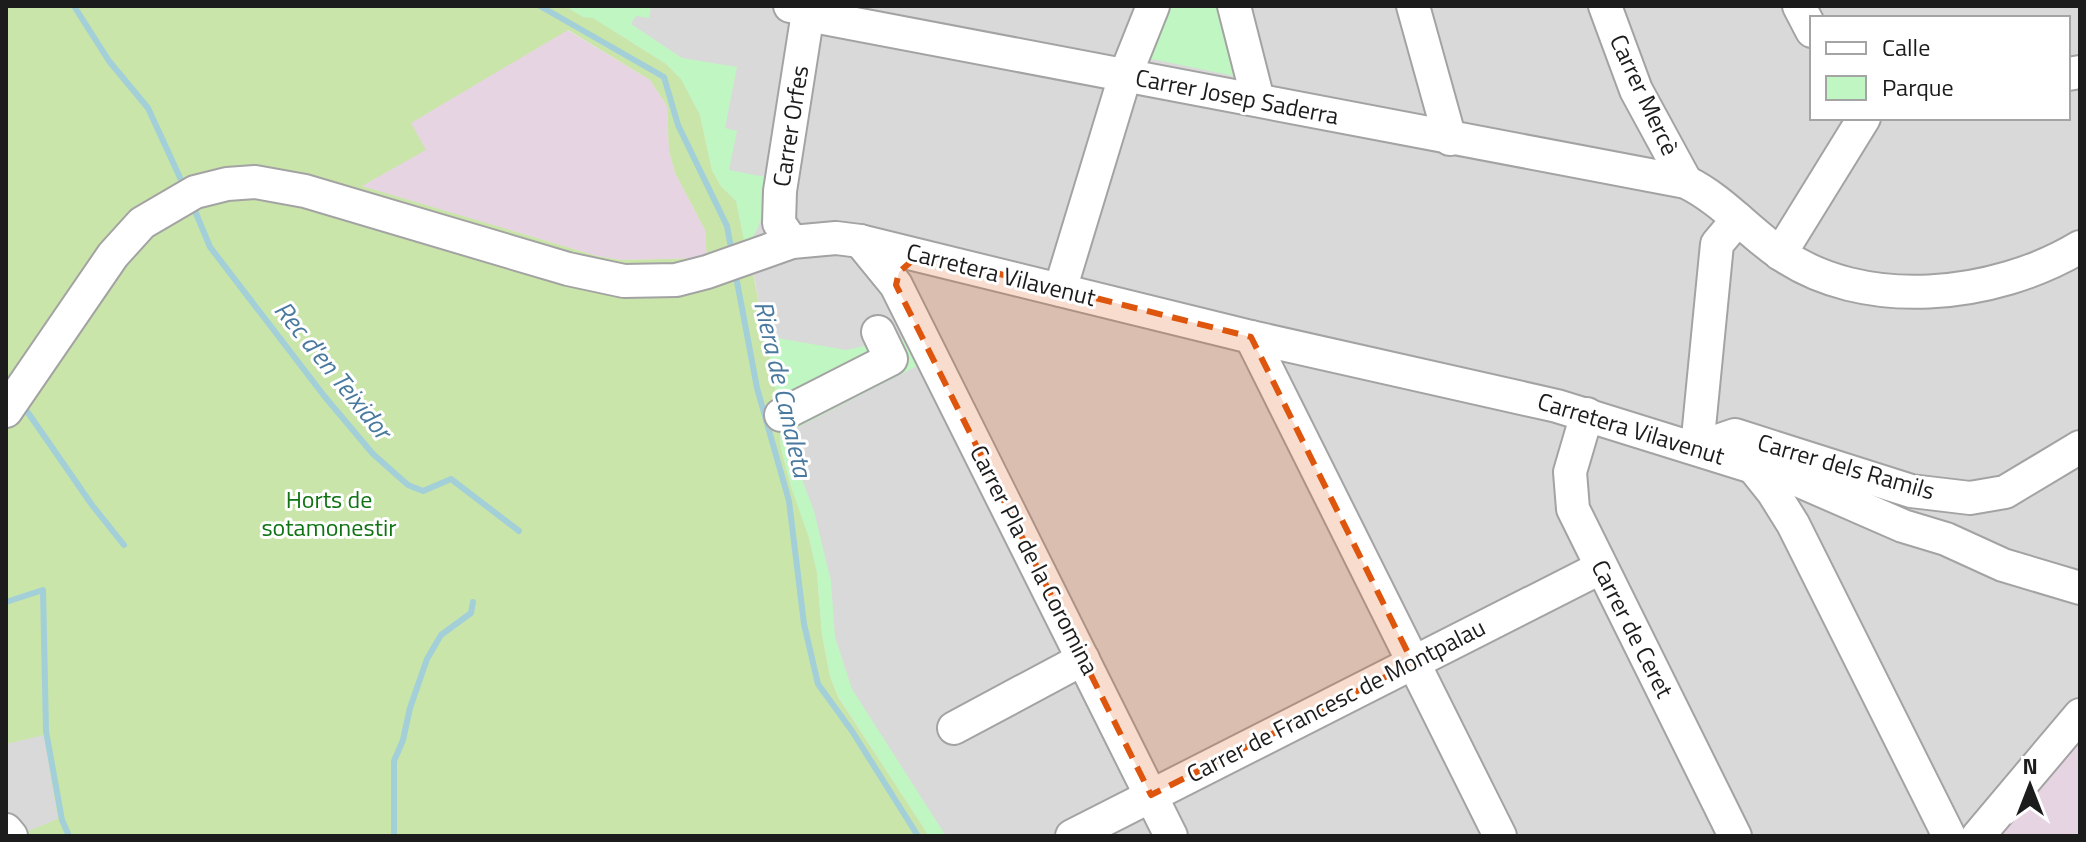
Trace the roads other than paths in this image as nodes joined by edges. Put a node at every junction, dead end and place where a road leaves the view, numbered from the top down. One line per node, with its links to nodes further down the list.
1 (1153, 6): 8 (street)
2 (1234, 6): 9 (street)
3 (1413, 6): 11 (street)
4 (1605, 6): 12 (street, Carrer Mercè)
5 (1799, 6): 7 (street)
6 (802, 9): 8 (street, Carrer Josep Saderra); 15 (street, Carrer Orfes)
7 (1810, 27)
8 (1125, 76): 9 (street, Carrer Josep Saderra); 20 (street)
9 (1258, 100): 11 (street, Carrer Josep Saderra)
10 (1863, 120): 18 (street)
11 (1450, 139): 12 (street, Carrer Josep Saderra)
12 (1686, 182): 13 (street)
13 (1738, 219): 18 (street); 27 (street)
14 (860, 241): 15 (street, Carretera Vilavenut); 17 (street, Carretera Vilavenut); 19 (street, Carrer Pla de la Coromina)
15 (792, 242): 23 (street, Carretera Vilavenut)
16 (2080, 247): 18 (street)
17 (920, 254): 19 (street); 20 (street, Carretera Vilavenut)
18 (1780, 254)
19 (896, 285): 33 (street, Carrer Pla de la Coromina)
20 (1060, 290): 22 (street, Carretera Vilavenut)
21 (878, 332): 25 (street)
22 (1251, 337): 24 (street, Carretera Vilavenut); 34 (street)
23 (7, 408)
24 (1587, 414): 27 (street, Carretera Vilavenut); 31 (street, Carrer de Ceret)
25 (781, 415)
26 (2080, 447): 27 (street, Carrer dels Ramils)
27 (1697, 448): 28 (street, Carretera Vilavenut)
28 (1753, 467): 29 (street, Carretera Vilavenut); 30 (street)
29 (1829, 494): 30 (street); 32 (street, Carretera Vilavenut)
30 (1793, 524): 44 (street)
31 (1600, 568): 34 (street, Carrer de Francesc de Montpalau); 43 (street, Carrer de Ceret)
32 (2080, 588)
33 (1083, 659): 36 (street); 37 (street, Carrer Pla de la Coromina)
34 (1413, 663): 37 (street, Carrer de Francesc de Montpalau); 42 (street)
35 (2080, 715): 45 (street)
36 (954, 728)
37 (1151, 795): 40 (street, Carrer de Francesc de Montpalau); 41 (street, Carrer Pla de la Coromina)
38 (6, 830): 39 (street)
39 (11, 836)
40 (1072, 836)
41 (1171, 836)
42 (1500, 836)
43 (1735, 836)
44 (1949, 836)
45 (1978, 836)

